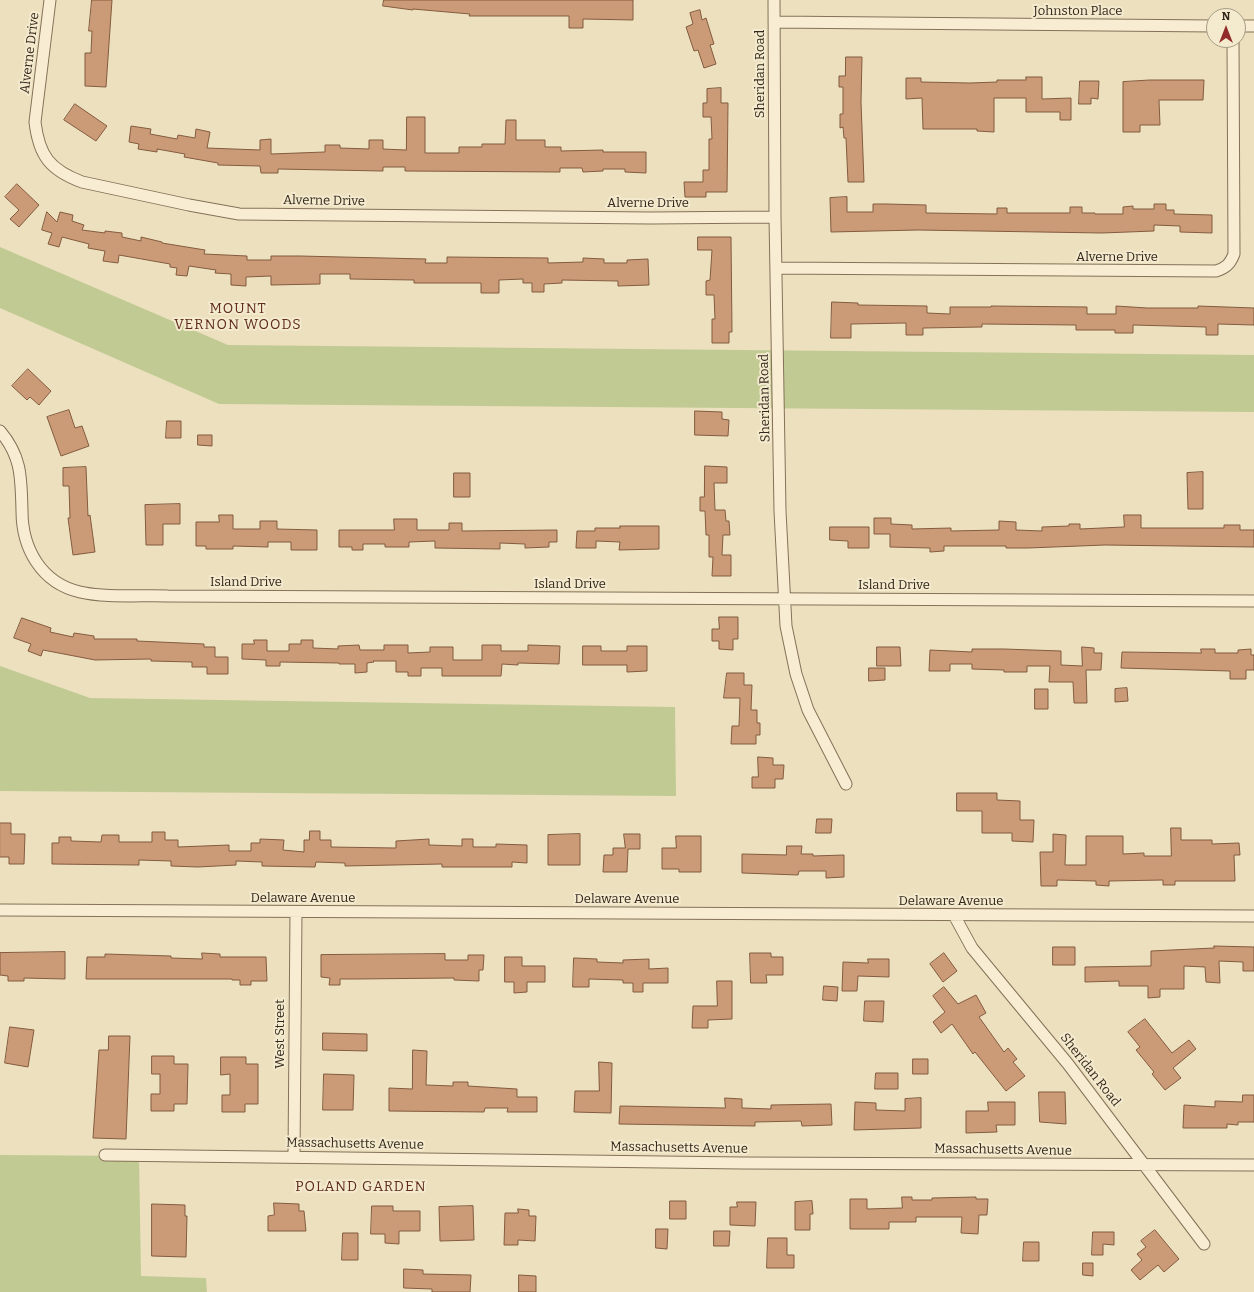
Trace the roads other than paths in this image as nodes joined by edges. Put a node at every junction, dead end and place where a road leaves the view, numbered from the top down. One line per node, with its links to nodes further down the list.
1 (50, 0): 6 (street, Alverne Drive)
2 (774, 0): 3 (street, Sheridan Road)
3 (774, 22): 4 (street, Johnston Place); 6 (street, Sheridan Road)
4 (1206, 26)
5 (1233, 48): 7 (street, Alverne Drive)
6 (775, 216): 7 (street, Sheridan Road)
7 (777, 268): 9 (street, Sheridan Road)
8 (0, 431): 9 (street, Island Drive)
9 (784, 599): 10 (street, Island Drive); 11 (street, Sheridan Road)
10 (1254, 601)
11 (846, 784)
12 (0, 910): 13 (street, Delaware Avenue)
13 (296, 912): 14 (street, Delaware Avenue); 17 (street, West Street)
14 (954, 915): 15 (street, Delaware Avenue); 18 (street, Sheridan Road)
15 (1254, 916)
16 (105, 1155): 17 (street, Massachusetts Avenue)
17 (294, 1157): 18 (street, Massachusetts Avenue)
18 (1144, 1165): 19 (street, Massachusetts Avenue); 20 (street, Sheridan Road)
19 (1254, 1165)
20 (1204, 1244)

